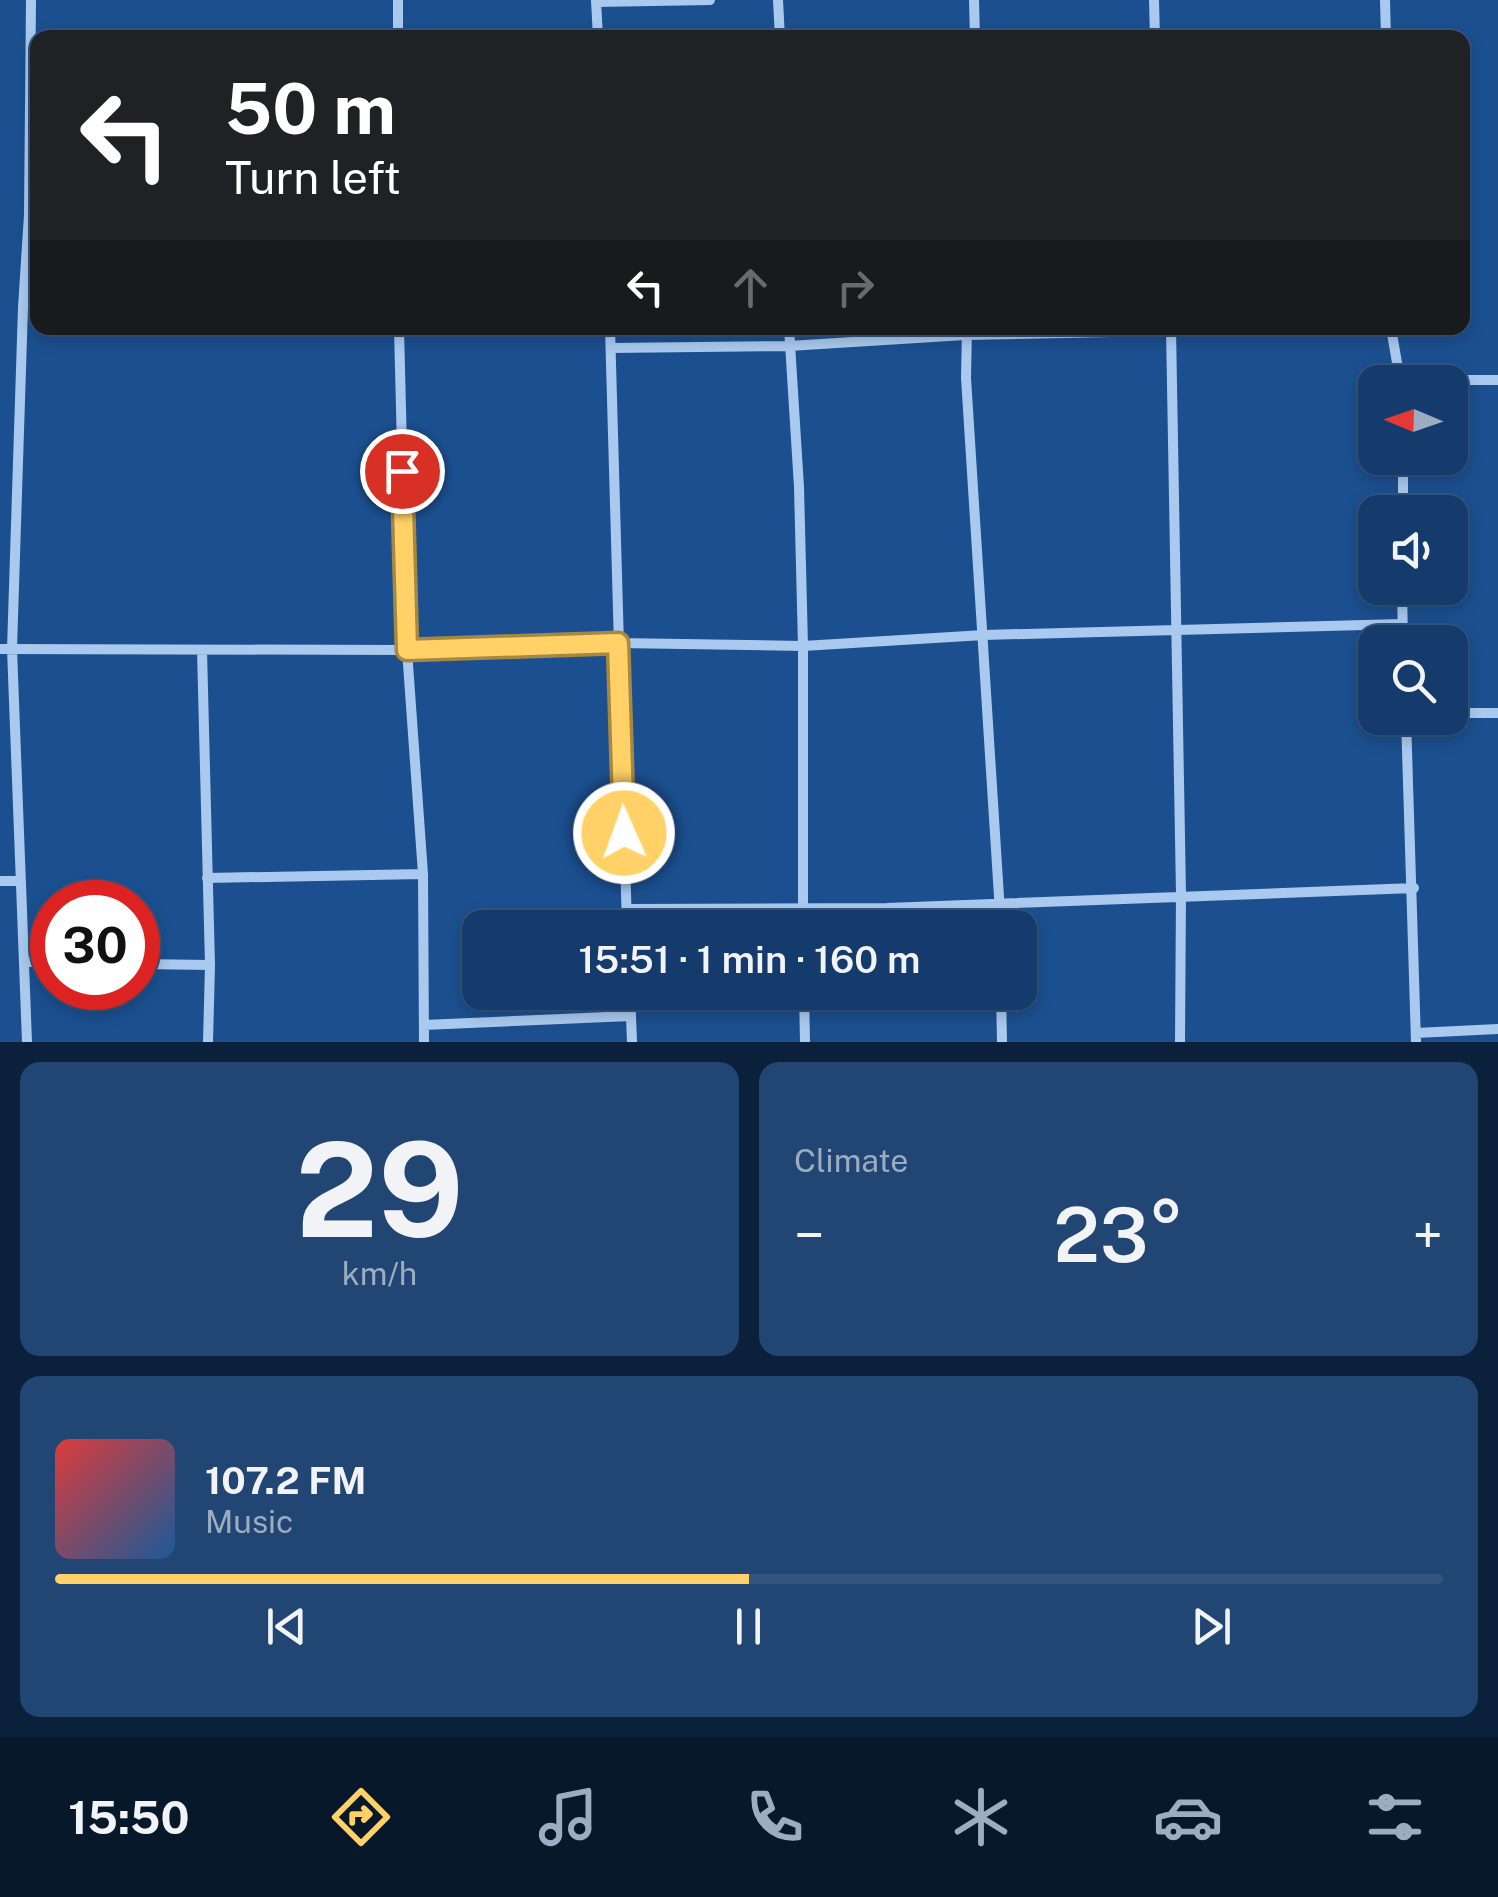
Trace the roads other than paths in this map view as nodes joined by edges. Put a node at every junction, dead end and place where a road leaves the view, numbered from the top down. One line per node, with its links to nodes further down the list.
1 (31, 0): 9 (street)
2 (398, 0): 10 (street)
3 (710, 0): 8 (street)
4 (778, 0): 12 (street)
5 (974, 0): 13 (street)
6 (1154, 0): 14 (street)
7 (1385, 0): 15 (street)
8 (596, 1): 11 (street)
9 (31, 30)
10 (398, 30)
11 (598, 30)
12 (780, 30)
13 (975, 30)
14 (1155, 30)
15 (1386, 30)
16 (30, 108): 35 (street)
17 (398, 335): 37 (street)
18 (610, 335): 25 (street)
19 (789, 335): 24 (street)
20 (919, 335): 24 (street)
21 (966, 335): 32 (street)
22 (1172, 335): 31 (street)
23 (1393, 335): 26 (street)
24 (790, 346): 25 (street); 34 (street)
25 (611, 348): 33 (street)
26 (1398, 365)
27 (1468, 380): 28 (street)
28 (1498, 380)
29 (1402, 605): 30 (street)
30 (1402, 624): 31 (street)
31 (1175, 631): 32 (street); 46 (street)
32 (984, 635): 34 (street); 47 (street)
33 (618, 643): 34 (street); 37 (street); 48 (street)
34 (803, 646): 49 (street)
35 (6, 649): 36 (street); 44 (street)
36 (202, 650): 37 (street); 42 (street)
37 (407, 650): 41 (street)
38 (1498, 712): 39 (street)
39 (1468, 713)
40 (1407, 735): 45 (street)
41 (424, 874): 42 (street); 59 (street)
42 (207, 878): 54 (street)
43 (0, 881): 44 (street)
44 (21, 881): 51 (street)
45 (1414, 888): 46 (street); 61 (street)
46 (1182, 894): 47 (street); 68 (street)
47 (1001, 902): 49 (street); 50 (street)
48 (627, 909): 49 (street)
49 (803, 909)
50 (1001, 910)
51 (24, 962): 52 (street); 62 (street)
52 (30, 962)
53 (160, 964): 54 (street)
54 (210, 964): 63 (street)
55 (631, 1010): 58 (street)
56 (804, 1010): 66 (street)
57 (1002, 1010): 67 (street)
58 (631, 1016): 59 (street); 65 (street)
59 (424, 1025): 64 (street)
60 (1498, 1029): 61 (street)
61 (1416, 1037)
62 (27, 1042)
63 (208, 1042)
64 (424, 1042)
65 (632, 1042)
66 (805, 1042)
67 (1002, 1042)
68 (1180, 1042)

